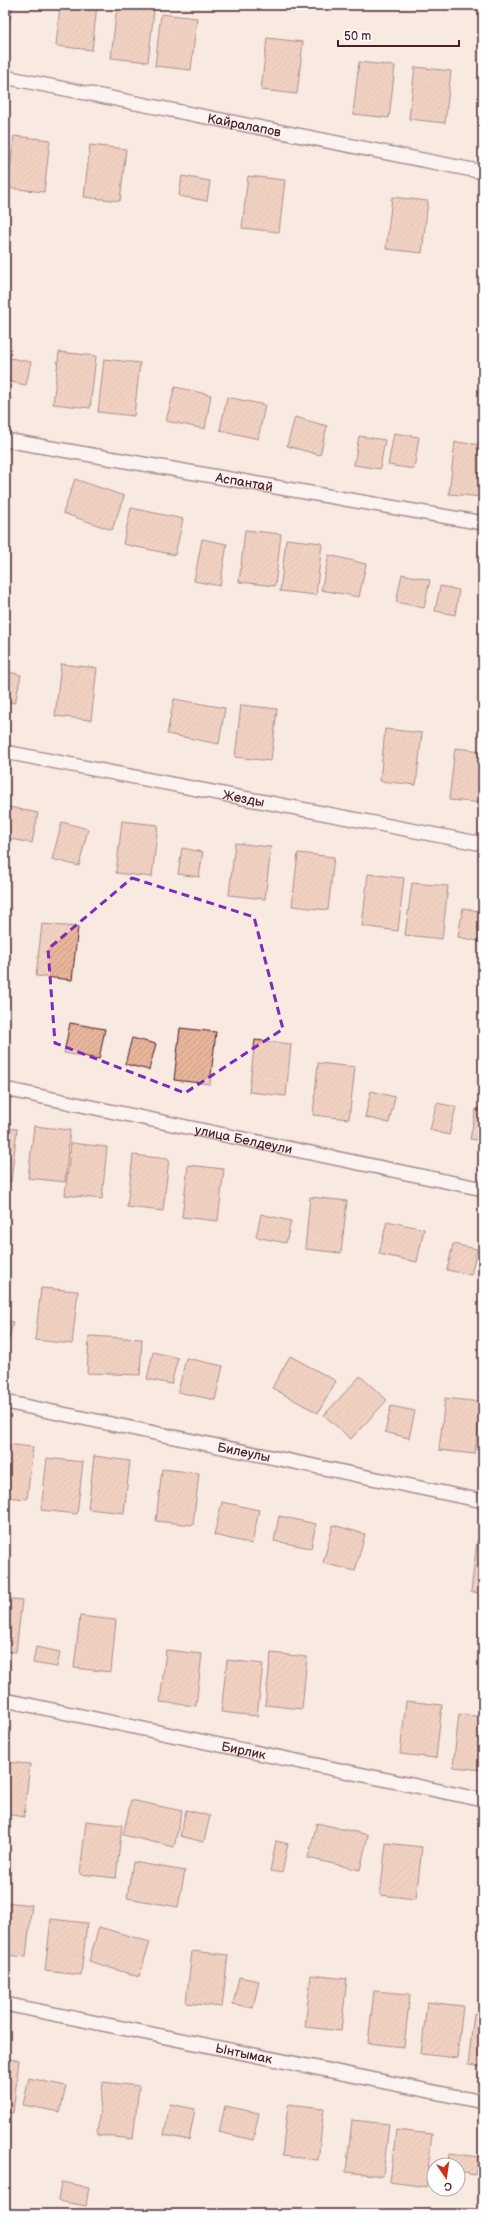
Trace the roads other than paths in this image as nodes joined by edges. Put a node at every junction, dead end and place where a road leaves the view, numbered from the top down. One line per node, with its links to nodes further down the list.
1 (5, 77): 2 (street, Кайралапов)
2 (483, 172)
3 (5, 440): 4 (street, Аспантай)
4 (483, 523)
5 (5, 752): 6 (street, Жезды)
6 (483, 844)
7 (5, 1089): 8 (street, улица Белдеули)
8 (483, 1189)
9 (5, 1402): 10 (street, Билеулы)
10 (483, 1501)
11 (5, 1700): 12 (street, Бирлик)
12 (483, 1800)
13 (5, 2004): 14 (street, Ынтымак)
14 (483, 2102)

